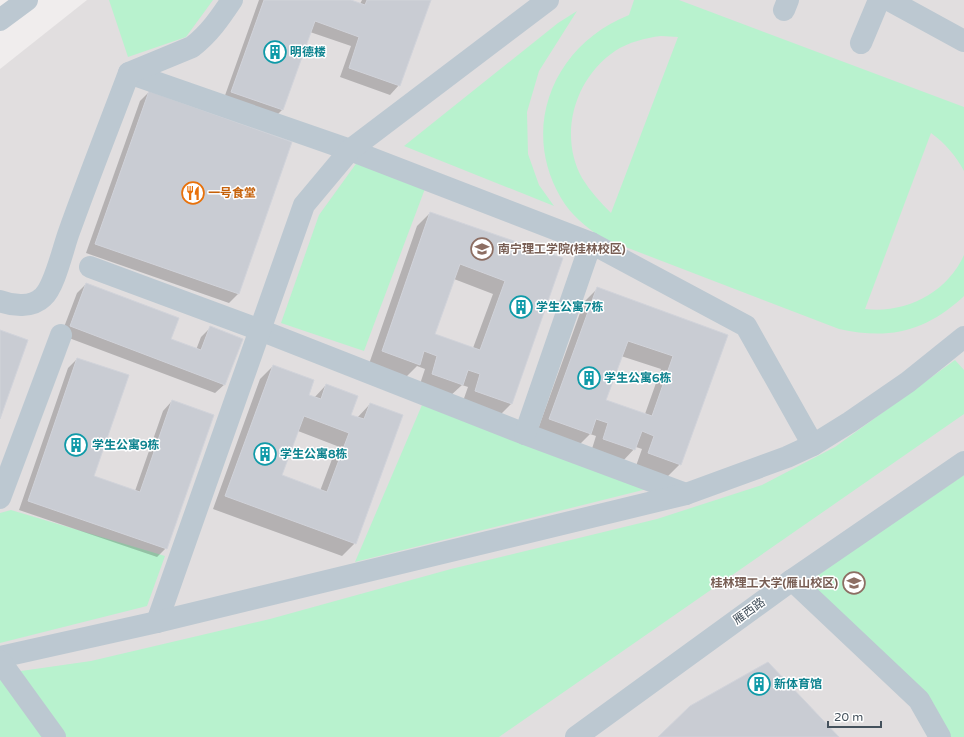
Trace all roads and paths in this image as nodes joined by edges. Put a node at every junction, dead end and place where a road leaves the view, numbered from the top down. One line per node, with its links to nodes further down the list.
1 (27, 0): 7 (street)
2 (232, 0): 10 (street)
3 (548, 0): 11 (street)
4 (879, 0): 9 (street)
5 (889, 0): 6 (street)
6 (914, 6): 8 (street)
7 (0, 20)
8 (964, 41)
9 (861, 43)
10 (129, 73): 11 (street); 14 (street)
11 (350, 150): 12 (street); 15 (street)
12 (591, 243): 18 (street); 19 (street)
13 (90, 267): 15 (street)
14 (0, 301)
15 (260, 330): 18 (street); 24 (street)
16 (61, 335): 22 (street)
17 (964, 336): 19 (street)
18 (524, 434): 21 (street)
19 (813, 445): 21 (street)
20 (964, 462): 23 (street, 雁西路)
21 (686, 494): 24 (street)
22 (0, 498)
23 (792, 580): 28 (street, 雁西路); 29 (street)
24 (157, 622): 25 (street)
25 (0, 657)
26 (0, 661): 27 (street)
27 (55, 737)
28 (576, 737)
29 (940, 737)

